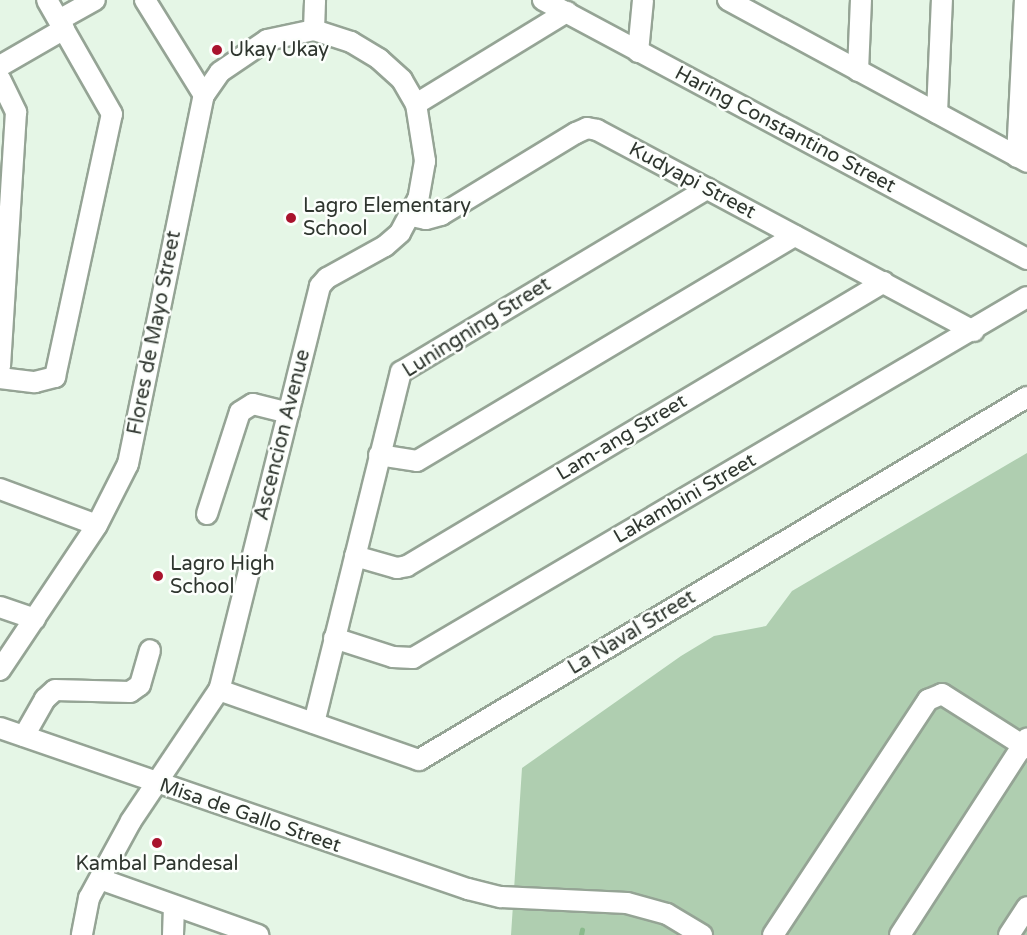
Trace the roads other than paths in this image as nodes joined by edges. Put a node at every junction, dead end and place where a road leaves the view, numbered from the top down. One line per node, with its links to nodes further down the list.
1 (47, 0): 13 (street)
2 (95, 0): 13 (street)
3 (145, 0): 19 (street)
4 (315, 0): 14 (street)
5 (543, 0): 12 (street, Haring Constantino Street)
6 (643, 0): 15 (street)
7 (728, 0): 11 (street)
8 (861, 0): 17 (street)
9 (942, 0): 21 (street)
10 (1025, 0): 22 (street)
11 (759, 8): 17 (street)
12 (567, 12): 15 (street, Haring Constantino Street); 20 (street)
13 (61, 25): 16 (street); 31 (street)
14 (314, 30): 19 (street, Flores de Mayo Street); 20 (street, Ascencion Avenue)
15 (638, 52): 26 (street, Haring Constantino Street)
16 (0, 66)
17 (858, 70): 21 (street)
18 (0, 79): 30 (street)
19 (204, 95): 37 (street, Flores de Mayo Street)
20 (416, 104): 24 (street, Ascencion Avenue)
21 (937, 113): 22 (street)
22 (1022, 160)
23 (707, 189): 24 (street, Kudyapi Street); 25 (street, Kudyapi Street); 34 (street, Luningning Street)
24 (412, 216): 33 (street, Ascencion Avenue)
25 (795, 236): 27 (street, Kudyapi Street); 34 (street)
26 (1027, 259)
27 (884, 282): 29 (street, Kudyapi Street); 38 (street, Lam-ang Street)
28 (1027, 297): 29 (street, Lakambini Street)
29 (974, 331): 41 (street, Lakambini Street)
30 (0, 366)
31 (0, 378)
32 (1027, 397): 45 (street, La Naval Street)
33 (289, 413): 36 (street); 44 (street, Ascencion Avenue)
34 (379, 455): 38 (street, Luningning Street)
35 (0, 489): 37 (street)
36 (207, 514)
37 (97, 525): 40 (street, Flores de Mayo Street)
38 (355, 556): 41 (street, Luningning Street)
39 (0, 607): 40 (street)
40 (35, 619): 43 (street, Flores de Mayo Street)
41 (334, 638): 45 (street, Luningning Street)
42 (150, 650): 47 (street)
43 (0, 670)
44 (219, 690): 45 (street, La Naval Street); 49 (street, Ascencion Avenue)
45 (314, 723)
46 (0, 728): 47 (street, Misa de Gallo Street)
47 (24, 736): 49 (street, Misa de Gallo Street)
48 (1025, 744): 57 (street); 58 (street)
49 (154, 784): 50 (street, Ascencion Avenue); 56 (street, Misa de Gallo Street)
50 (100, 879): 51 (street); 53 (street, Ascencion Avenue)
51 (174, 907): 54 (street); 55 (street)
52 (1027, 907): 59 (street)
53 (82, 935)
54 (173, 935)
55 (257, 935)
56 (702, 935)
57 (773, 935)
58 (900, 935)
59 (1009, 935)

